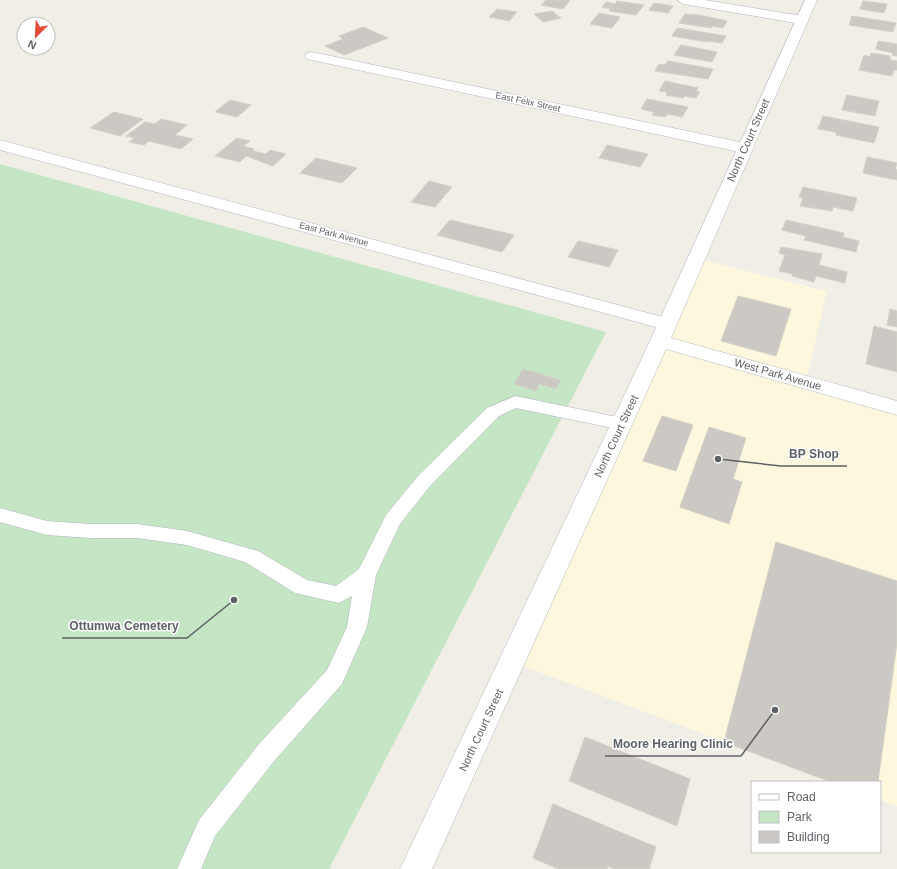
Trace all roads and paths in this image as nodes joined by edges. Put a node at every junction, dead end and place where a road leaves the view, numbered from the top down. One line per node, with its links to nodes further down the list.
1 (683, 0): 3 (street)
2 (811, 0): 3 (street, North Court Street)
3 (802, 20): 6 (street, North Court Street)
4 (312, 56): 6 (street, East Felix Street)
5 (0, 145): 7 (street, East Park Avenue)
6 (744, 148): 7 (street, North Court Street)
7 (663, 333): 8 (street, West Park Avenue); 9 (street, North Court Street)
8 (897, 408)
9 (622, 424): 11 (lane); 13 (street, North Court Street)
10 (0, 516): 11 (lane)
11 (366, 575): 12 (lane)
12 (189, 869)
13 (416, 869)

